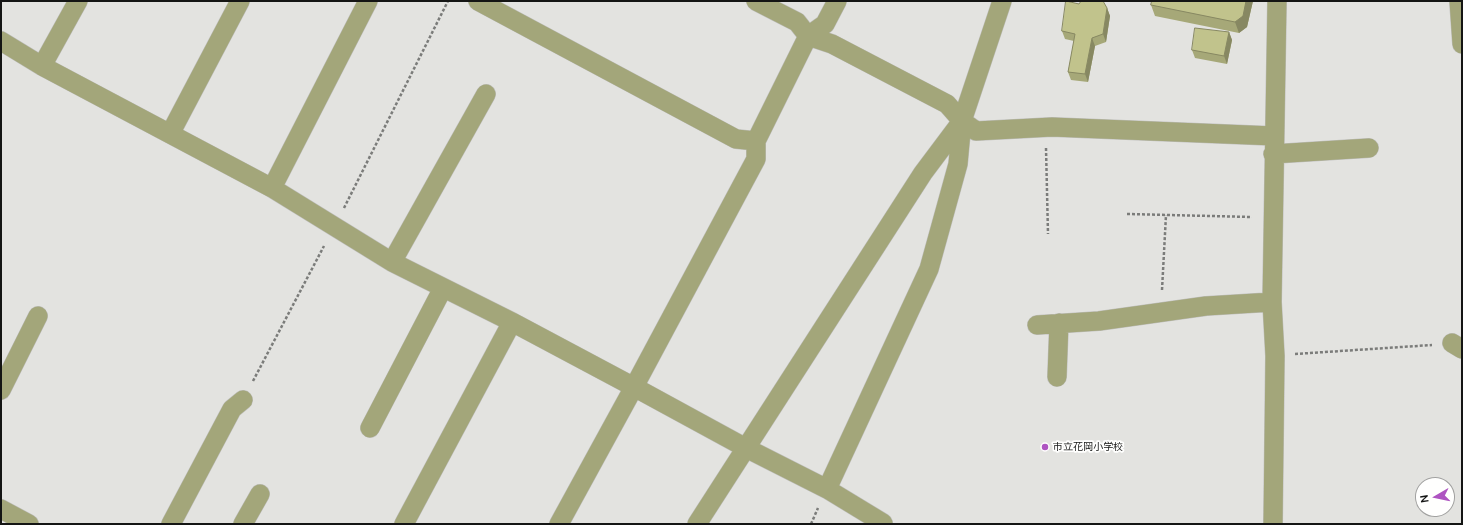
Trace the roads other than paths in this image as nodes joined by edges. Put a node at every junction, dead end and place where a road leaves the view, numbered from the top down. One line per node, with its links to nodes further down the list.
1 (78, 1): 13 (street)
2 (240, 1): 16 (street)
3 (368, 1): 20 (street)
4 (478, 1): 17 (street)
5 (756, 1): 10 (street)
6 (837, 1): 10 (street)
7 (1002, 1): 15 (street)
8 (1277, 1): 18 (street)
9 (1459, 1): 12 (street)
10 (808, 36): 15 (street); 17 (street)
11 (1, 41): 13 (street)
12 (1462, 44)
13 (42, 66): 16 (street)
14 (486, 94): 21 (street)
15 (962, 121): 18 (street); 33 (street); 34 (street)
16 (170, 134): 20 (street)
17 (756, 141): 29 (street)
18 (1273, 145): 19 (street); 23 (street)
19 (1369, 148)
20 (272, 188): 21 (street)
21 (392, 262): 22 (street)
22 (443, 288): 25 (street); 32 (street)
23 (1272, 302): 26 (street); 44 (street)
24 (38, 316): 30 (street)
25 (512, 322): 29 (street); 41 (street)
26 (1059, 323): 27 (street); 28 (street)
27 (1037, 325)
28 (1057, 377)
29 (634, 386): 33 (street); 42 (street)
30 (1, 390)
31 (244, 400): 39 (street)
32 (370, 428)
33 (746, 448): 34 (street); 43 (street)
34 (827, 489): 37 (street)
35 (260, 494): 40 (street)
36 (1, 509): 38 (street)
37 (883, 522)
38 (29, 524)
39 (171, 524)
40 (243, 524)
41 (404, 524)
42 (559, 524)
43 (697, 524)
44 (1273, 524)

